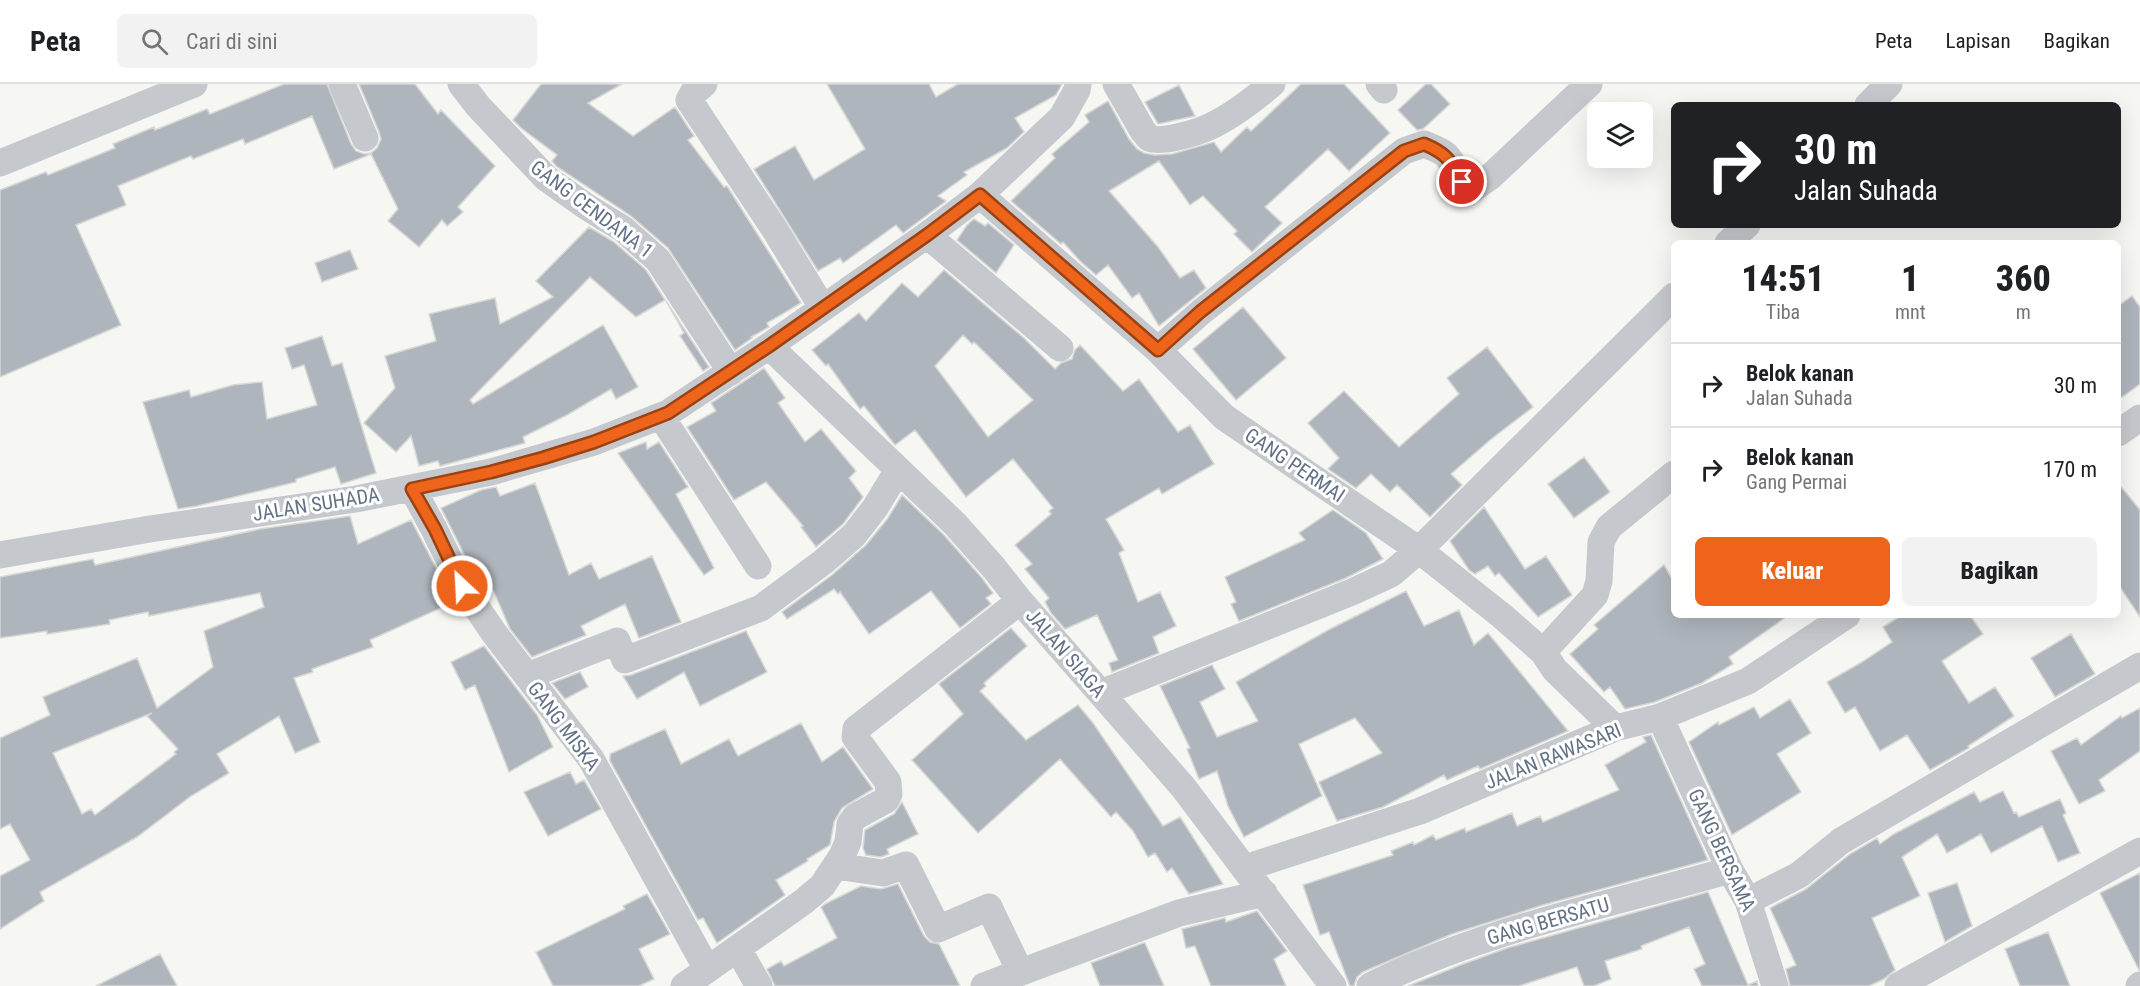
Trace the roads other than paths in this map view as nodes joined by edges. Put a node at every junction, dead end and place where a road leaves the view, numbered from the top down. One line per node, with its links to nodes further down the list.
1 (194, 84): 12 (street)
2 (342, 84): 11 (street)
3 (461, 84): 22 (street, GANG CENDANA 1)
4 (704, 84): 18 (street)
5 (1078, 84): 13 (street, JALAN SUHADA)
6 (1116, 84): 7 (street)
7 (1272, 84)
8 (1589, 84): 21 (street)
9 (1889, 84): 10 (street)
10 (1871, 102)
11 (365, 138)
12 (0, 163)
13 (980, 195): 15 (street, JALAN SUHADA); 21 (street, GANG PERMAI)
14 (1744, 228): 16 (street)
15 (927, 235): 18 (street, JALAN SUHADA); 20 (street)
16 (1731, 240)
17 (1671, 299): 27 (street)
18 (822, 307): 19 (street, JALAN SUHADA)
19 (769, 346): 22 (street, JALAN SUHADA); 24 (street, JALAN SIAGA)
20 (1060, 348)
21 (1158, 350): 27 (street, GANG PERMAI)
22 (731, 372): 23 (street, JALAN SUHADA)
23 (661, 416): 26 (street, JALAN SUHADA); 29 (street)
24 (898, 470): 30 (street, JALAN SIAGA); 34 (street)
25 (1671, 476): 32 (street)
26 (412, 489): 28 (street, JALAN SUHADA); 34 (street, GANG MISKA)
27 (1419, 550): 32 (street, GANG PERMAI); 35 (street)
28 (0, 555)
29 (758, 566)
30 (1020, 601): 35 (street, JALAN SIAGA); 39 (street)
31 (1842, 618): 36 (street, JALAN RAWASARI)
32 (1543, 652): 37 (street, GANG PERMAI)
33 (2140, 666): 43 (street)
34 (527, 676): 46 (street, GANG MISKA)
35 (1101, 693): 40 (street, JALAN SIAGA)
36 (1660, 717): 37 (street, JALAN RAWASARI); 41 (street, GANG BERSAMA)
37 (1615, 728): 40 (street, JALAN RAWASARI)
38 (2140, 851): 53 (street)
39 (842, 854): 44 (street); 45 (street)
40 (1245, 868): 42 (street, JALAN SIAGA)
41 (1730, 870): 43 (street, GANG BERSAMA); 51 (street, GANG BERSATU)
42 (1264, 893): 49 (street); 50 (street, JALAN SIAGA)
43 (1748, 901): 52 (street, GANG BERSAMA)
44 (738, 949): 46 (street); 48 (street)
45 (1014, 959)
46 (707, 969): 47 (street)
47 (684, 986)
48 (759, 986)
49 (984, 986)
50 (1333, 986)
51 (1370, 986)
52 (1775, 986)
53 (1898, 986)

